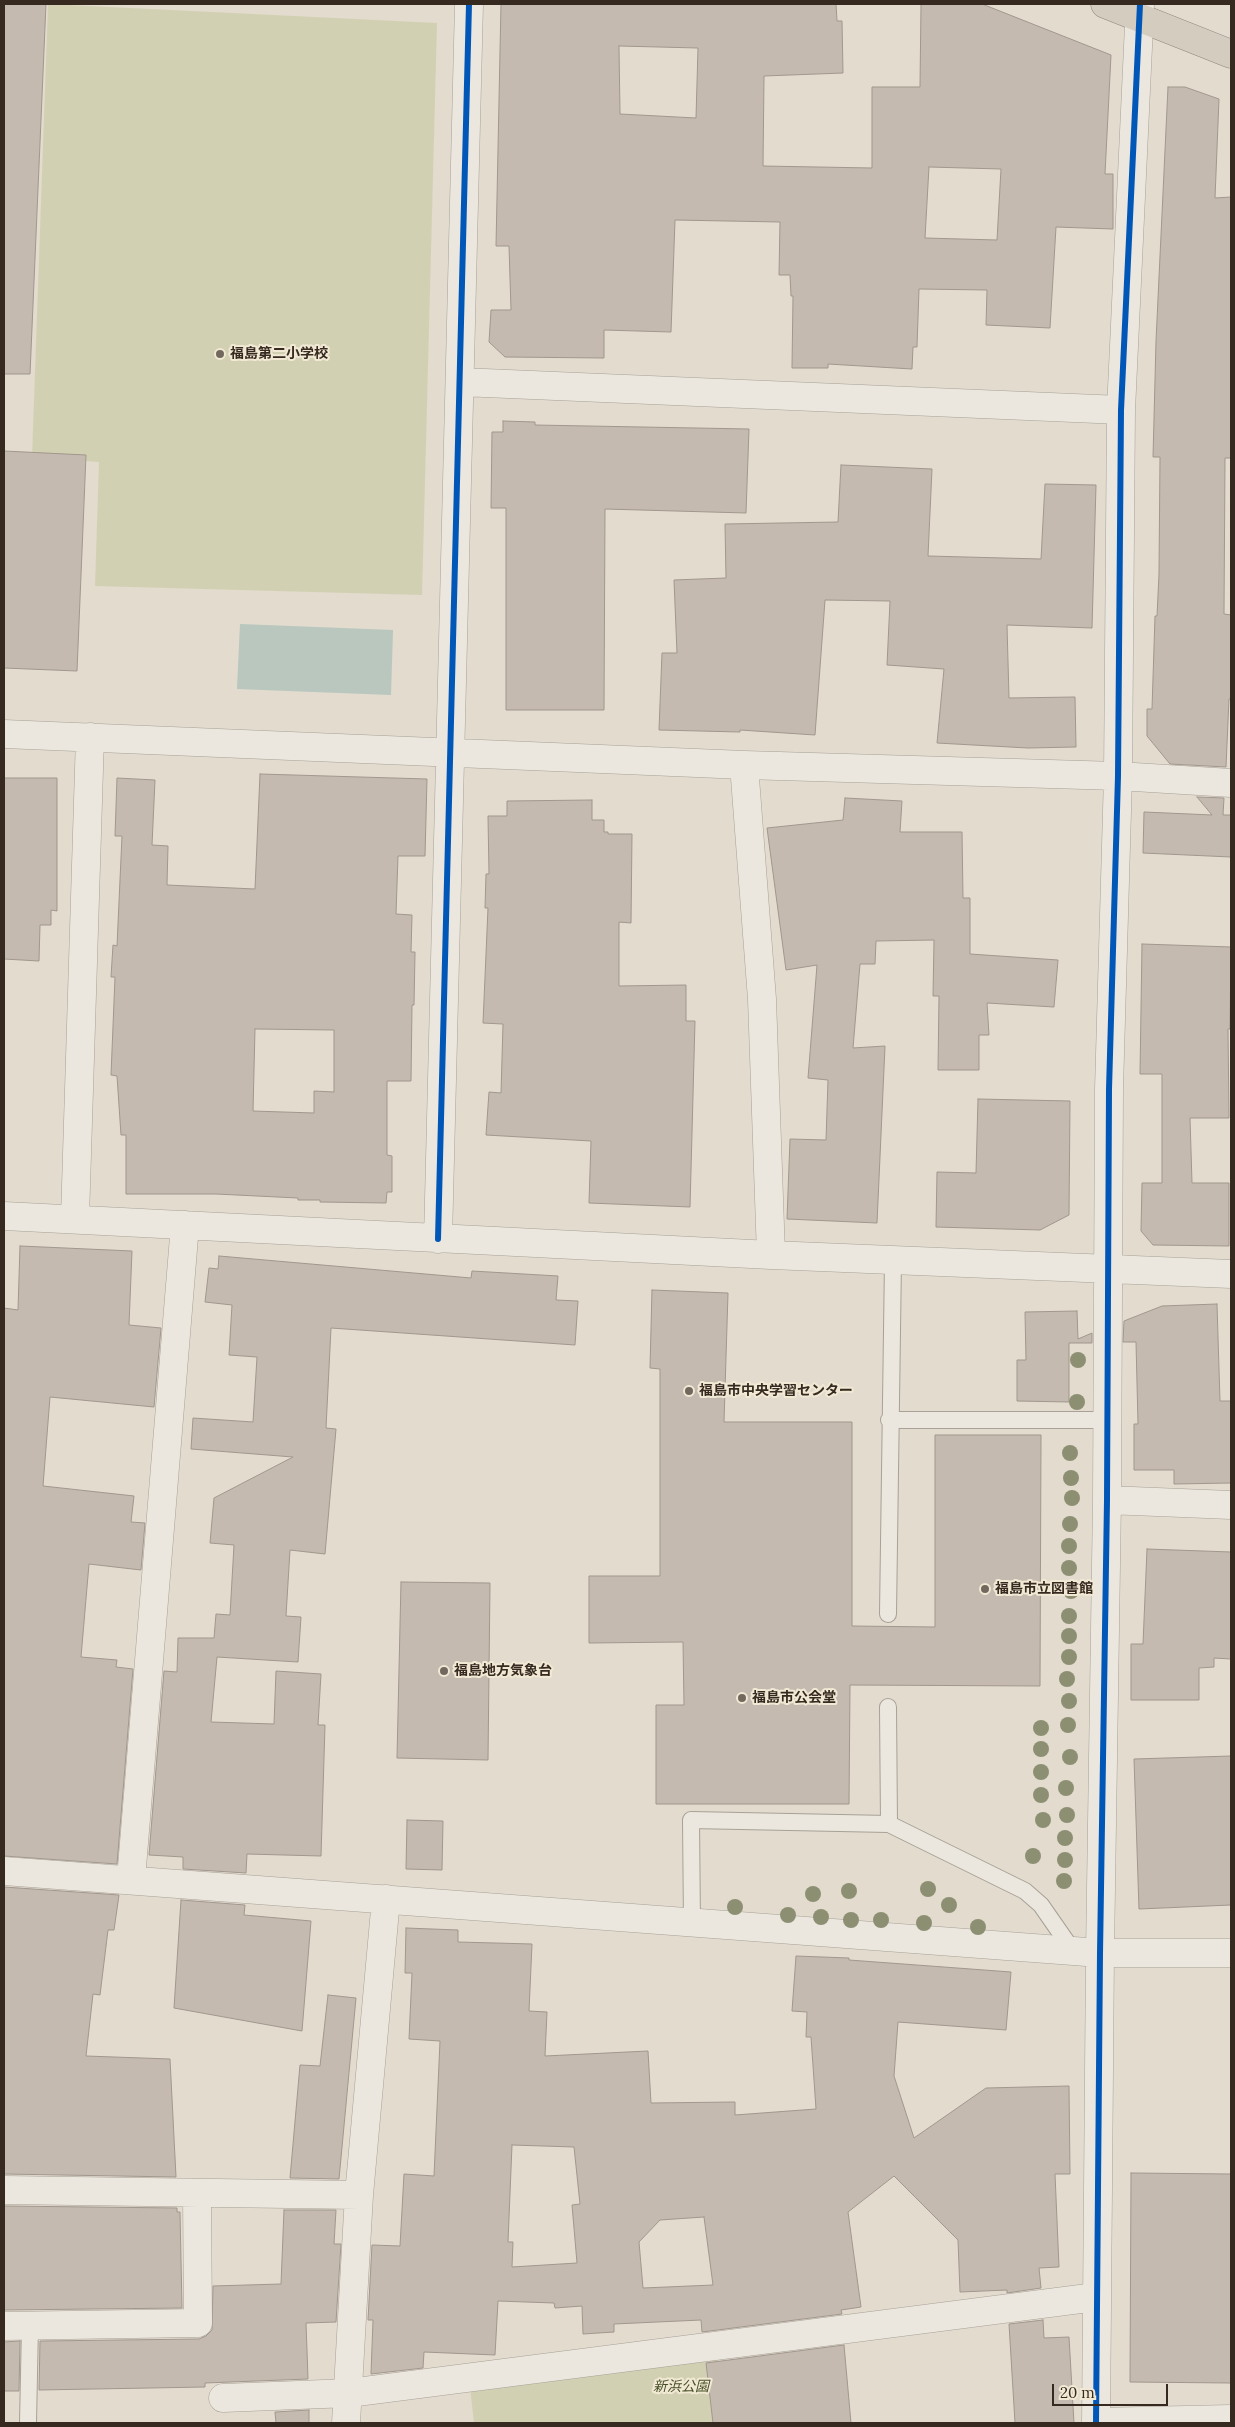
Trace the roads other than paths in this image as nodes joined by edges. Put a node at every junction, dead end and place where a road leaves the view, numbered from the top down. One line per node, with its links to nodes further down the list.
1 (469, 4): 5 (street)
2 (1105, 4): 3 (highway)
3 (1140, 10): 4 (highway); 6 (street)
4 (1231, 54)
5 (461, 382): 6 (street); 9 (street)
6 (1121, 410): 11 (street)
7 (4, 734): 8 (street)
8 (90, 737): 9 (street); 14 (street)
9 (450, 753): 10 (street); 16 (street)
10 (744, 765): 11 (street); 17 (street)
11 (1118, 776): 12 (street); 19 (street)
12 (1231, 783)
13 (4, 1216): 14 (street)
14 (75, 1218): 15 (street)
15 (185, 1225): 16 (street); 29 (street)
16 (438, 1239): 17 (street)
17 (771, 1255): 18 (street)
18 (892, 1260): 19 (street); 21 (lane)
19 (1109, 1270): 20 (street); 22 (street)
20 (1231, 1274)
21 (889, 1420): 22 (lane); 25 (lane)
22 (1108, 1420): 23 (street)
23 (1107, 1500): 24 (street); 33 (street)
24 (1231, 1505)
25 (888, 1614)
26 (888, 1707): 27 (lane)
27 (889, 1824): 31 (lane); 32 (lane)
28 (4, 1870): 29 (street)
29 (132, 1879): 30 (street)
30 (386, 1899): 31 (street); 37 (street)
31 (692, 1924): 32 (street)
32 (1073, 1951): 33 (street)
33 (1100, 1953): 34 (street); 38 (street)
34 (1231, 1953)
35 (4, 2190): 36 (street)
36 (197, 2194): 37 (street); 39 (street)
37 (359, 2195): 40 (street)
38 (1096, 2297): 40 (street); 43 (street)
39 (17, 2326): 44 (lane)
40 (349, 2393): 41 (street); 45 (street)
41 (223, 2398)
42 (1231, 2419): 43 (street)
43 (1096, 2422)
44 (28, 2423)
45 (346, 2423)

